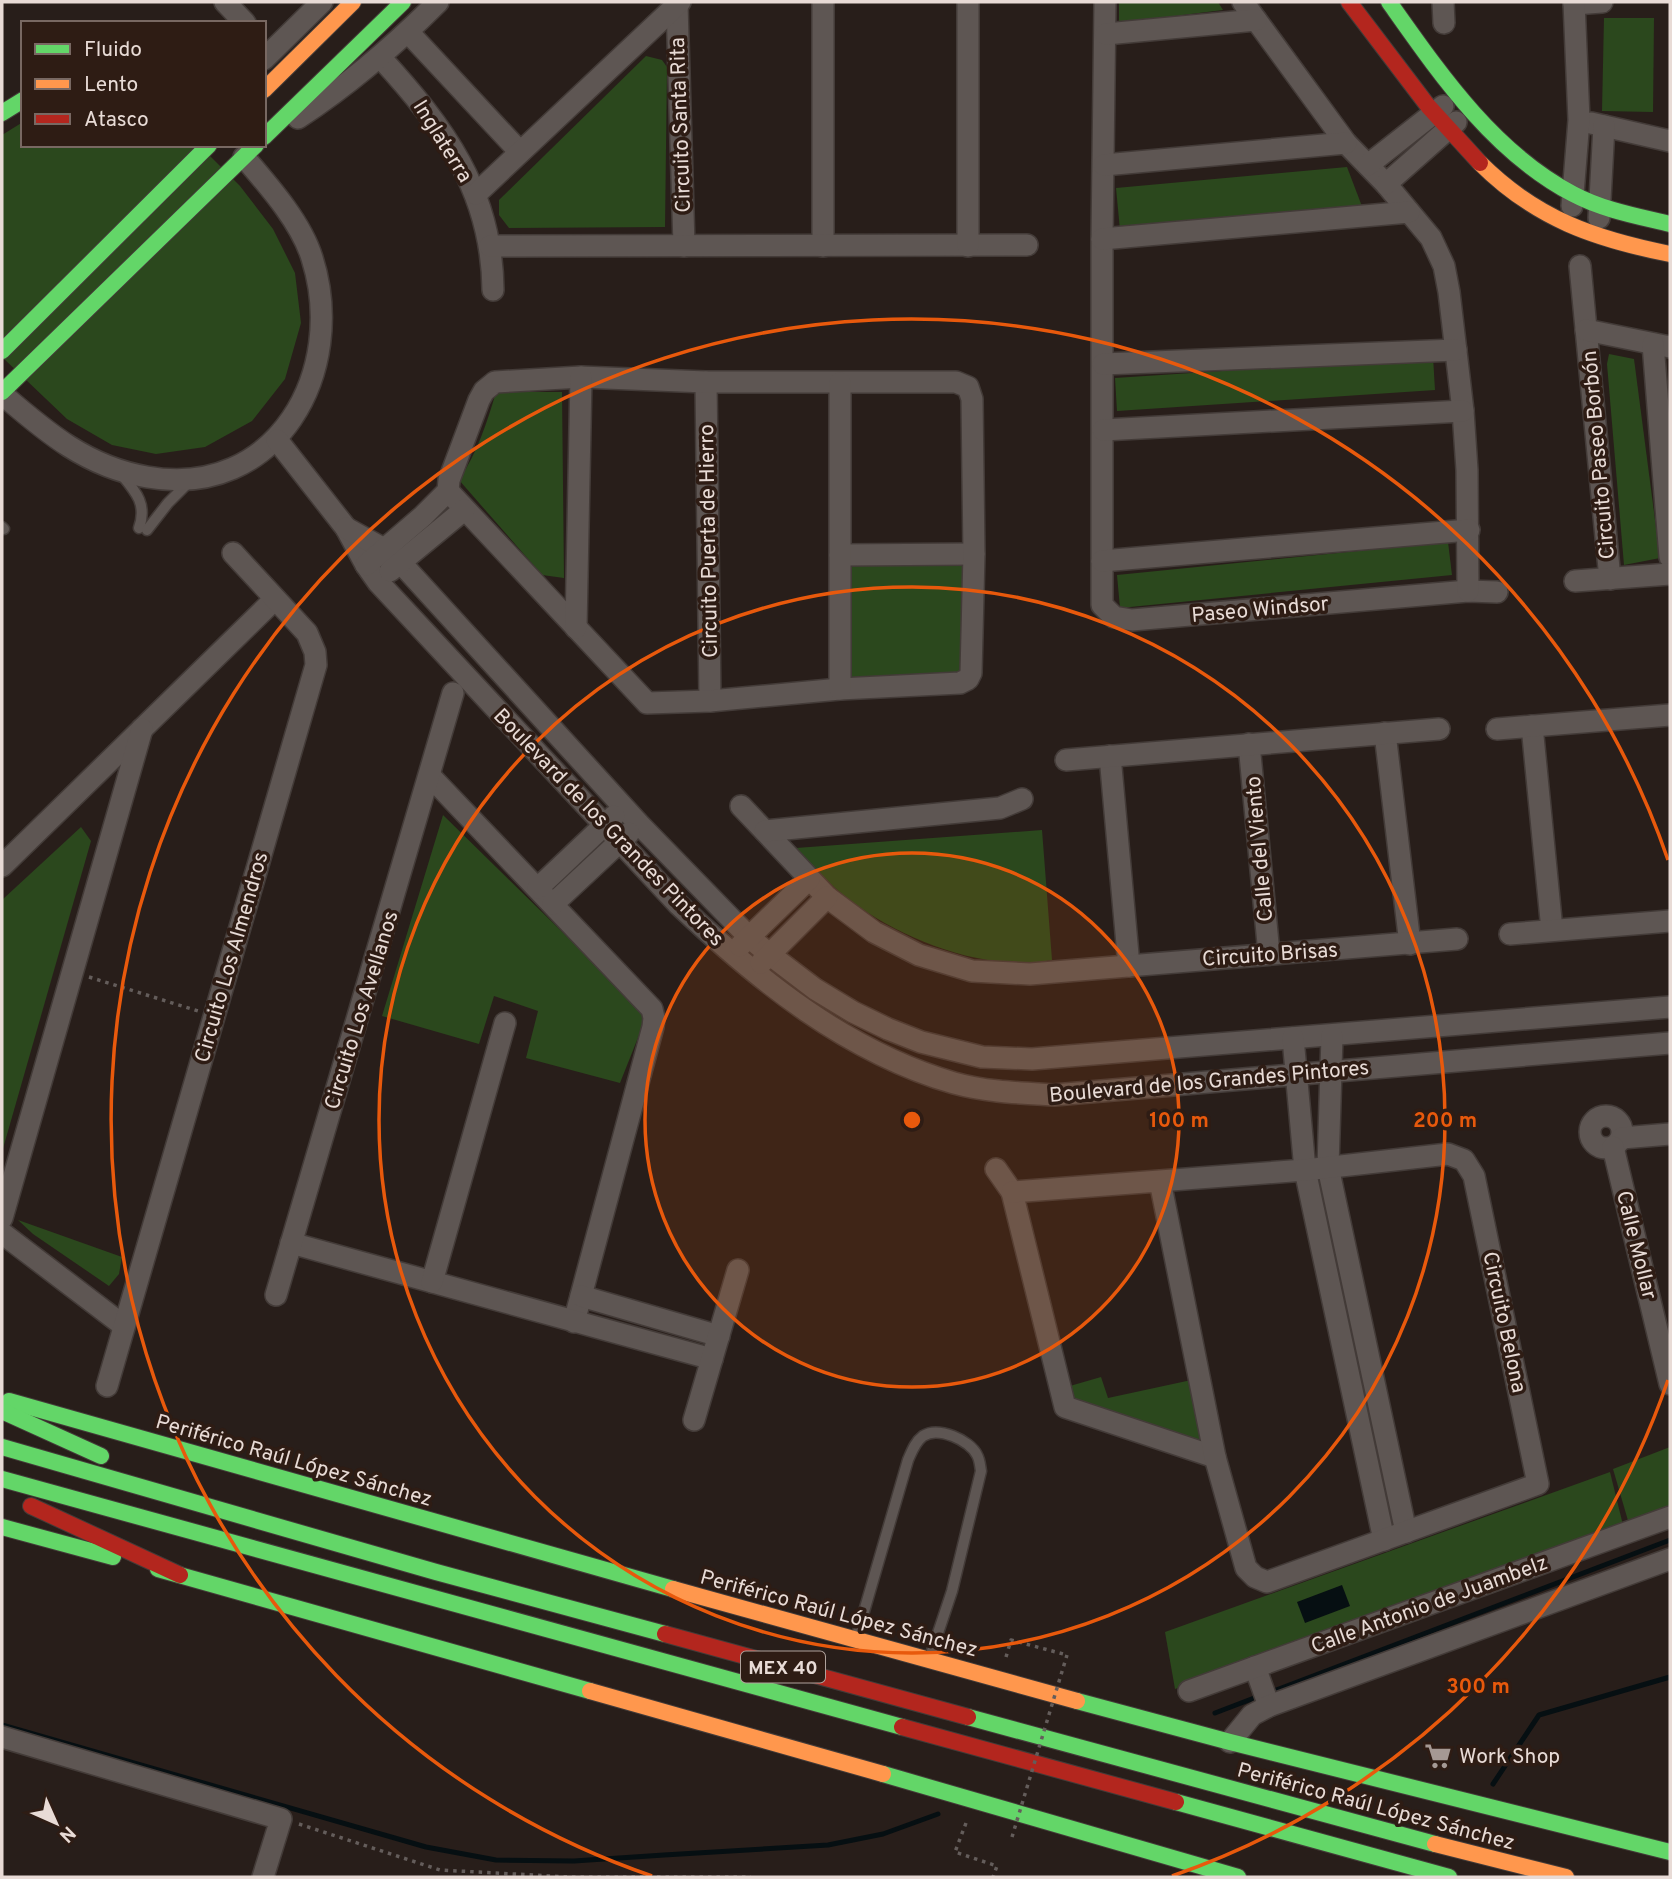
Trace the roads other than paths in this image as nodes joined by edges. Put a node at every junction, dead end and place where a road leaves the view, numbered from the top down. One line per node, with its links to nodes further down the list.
1 (225, 2): 16 (street)
2 (322, 2): 19 (street)
3 (353, 2): 21 (main road)
4 (402, 2): 29 (main road)
5 (438, 2): 17 (street)
6 (823, 2): 50 (street)
7 (968, 2): 51 (street)
8 (1105, 2): 18 (street, Paseo Windsor)
9 (1243, 2): 15 (street)
10 (1349, 2): 25 (main road)
11 (1389, 2): 23 (main road)
12 (1602, 2): 14 (street)
13 (678, 3): 35 (street); 49 (street, Circuito Santa Rita)
14 (1574, 3): 26 (street)
15 (1255, 20): 18 (street); 32 (street)
16 (244, 21)
17 (408, 32): 20 (street); 35 (street, Inglaterra)
18 (1106, 34): 36 (street, Paseo Windsor)
19 (266, 54)
20 (380, 57): 30 (street); 39 (street, Inglaterra)
21 (266, 88)
22 (21, 101): 24 (main road)
23 (1465, 102): 25 (street); 28 (street); 40 (main road)
24 (2, 113)
25 (1434, 113): 28 (main road); 37 (street)
26 (1579, 120): 27 (street); 40 (street)
27 (1604, 126): 31 (street); 41 (street)
28 (1448, 129): 38 (street); 44 (main road)
29 (266, 136)
30 (266, 137)
31 (1670, 141)
32 (1346, 144): 36 (street); 37 (street)
33 (207, 147): 57 (main road)
34 (244, 149): 63 (main road); 66 (street)
35 (520, 152): 39 (street)
36 (1104, 165): 46 (street, Paseo Windsor)
37 (1368, 165): 38 (street)
38 (1385, 184): 42 (street)
39 (475, 194): 48 (street, Inglaterra)
40 (1574, 194): 41 (main road); 44 (street)
41 (1600, 205): 43 (main road); 45 (street)
42 (1409, 212): 46 (street); 58 (street)
43 (1670, 224)
44 (1569, 225): 45 (main road)
45 (1598, 238): 52 (main road)
46 (1102, 239): 59 (street, Paseo Windsor)
47 (1027, 244): 51 (street)
48 (490, 246): 49 (street); 54 (street, Inglaterra)
49 (684, 246): 50 (street)
50 (823, 246): 51 (street)
51 (968, 246)
52 (1670, 254)
53 (1580, 266): 55 (street, Circuito Paseo Borbón)
54 (493, 290)
55 (1586, 330): 56 (street, Circuito Paseo Borbón); 81 (street, Circuito Paseo Borbón)
56 (1662, 345): 77 (street, Circuito Paseo Borbón)
57 (2, 351)
58 (1456, 351): 59 (street); 64 (street)
59 (1103, 364): 65 (street, Paseo Windsor)
60 (581, 377): 61 (street); 69 (street); 86 (street)
61 (706, 382): 62 (street); 89 (street, Circuito Puerta de Hierro)
62 (840, 383): 74 (street); 75 (street)
63 (2, 393): 67 (street)
64 (1463, 411): 65 (street); 72 (street)
65 (1103, 430): 78 (street, Paseo Windsor)
66 (277, 440): 68 (street); 71 (street, Boulevard de los Grandes Pintores)
67 (118, 470): 68 (street); 68 (lane)
68 (193, 478)
69 (448, 491): 70 (street); 76 (street)
70 (464, 510): 76 (street); 86 (street)
71 (346, 528): 76 (street, Boulevard de los Grandes Pintores); 79 (street, Boulevard de los Grandes Pintores)
72 (1469, 530): 78 (street); 83 (street)
73 (233, 553): 85 (street, Circuito Los Almendros)
74 (974, 554): 75 (street); 87 (street)
75 (840, 555): 87 (street)
76 (392, 556): 79 (street); 102 (street, Boulevard de los Grandes Pintores)
77 (1670, 557)
78 (1102, 561): 83 (street, Paseo Windsor)
79 (372, 573): 104 (street, Boulevard de los Grandes Pintores)
80 (1670, 574): 81 (street, Circuito Paseo Borbón)
81 (1610, 579): 82 (street, Circuito Paseo Borbón)
82 (1575, 581)
83 (1468, 591): 84 (street, Paseo Windsor)
84 (1497, 592)
85 (275, 599): 92 (street); 144 (street, Circuito Los Almendros)
86 (576, 628): 89 (street)
87 (840, 689): 89 (street)
88 (453, 693): 99 (street, Circuito Los Avellanos)
89 (710, 701)
90 (1670, 715): 91 (street)
91 (1532, 726): 94 (street); 113 (street)
92 (142, 729): 107 (street); 136 (street)
93 (1439, 729): 95 (street)
94 (1497, 729)
95 (1385, 733): 96 (street); 117 (street)
96 (1250, 744): 97 (street); 119 (street, Calle del Viento)
97 (1110, 756): 98 (street); 121 (street)
98 (1066, 760)
99 (430, 776): 109 (street); 138 (street, Circuito Los Avellanos)
100 (1022, 799): 105 (street)
101 (741, 806): 105 (street, Circuito Brisas)
102 (623, 807): 103 (street, Boulevard de los Grandes Pintores); 104 (street)
103 (639, 824): 106 (street); 115 (street, Boulevard de los Grandes Pintores)
104 (604, 825): 106 (street, Boulevard de los Grandes Pintores); 109 (street)
105 (765, 831): 108 (street, Circuito Brisas)
106 (620, 842): 111 (street); 120 (street, Boulevard de los Grandes Pintores)
107 (2, 866)
108 (809, 878): 110 (street, Circuito Brisas); 115 (street)
109 (538, 888): 111 (street)
110 (827, 897): 118 (street); 121 (street, Circuito Brisas)
111 (553, 904): 142 (street)
112 (1670, 921): 113 (street)
113 (1552, 930): 114 (street)
114 (1510, 934)
115 (749, 937): 118 (street, Boulevard de los Grandes Pintores); 120 (street)
116 (1457, 939): 117 (street, Circuito Brisas)
117 (1410, 944): 119 (street, Circuito Brisas)
118 (769, 954): 122 (street); 126 (street, Boulevard de los Grandes Pintores)
119 (1269, 954): 121 (street, Circuito Brisas)
120 (731, 955): 122 (street, Boulevard de los Grandes Pintores)
121 (1129, 966)
122 (752, 972): 129 (street, Boulevard de los Grandes Pintores)
123 (1670, 1007): 125 (street, Boulevard de los Grandes Pintores)
124 (505, 1023): 140 (street)
125 (1332, 1036): 126 (street, Boulevard de los Grandes Pintores); 128 (street)
126 (1293, 1038): 129 (street)
127 (1670, 1043): 128 (street, Boulevard de los Grandes Pintores)
128 (1331, 1071): 129 (street, Boulevard de los Grandes Pintores); 131 (street)
129 (1297, 1074): 133 (street)
130 (1670, 1134): 147 (street, Calle Mollar)
131 (1328, 1167): 133 (street, Circuito Belona); 159 (street); 159 (street, Circuito Belona)
132 (996, 1169): 135 (street)
133 (1305, 1170): 134 (street, Circuito Belona); 160 (street)
134 (1160, 1181): 135 (street, Circuito Belona); 153 (street, Circuito Belona)
135 (1012, 1192): 153 (street)
136 (2, 1218)
137 (2, 1233): 144 (street)
138 (291, 1243): 140 (street); 141 (street, Circuito Los Avellanos)
139 (738, 1270): 145 (street)
140 (432, 1282): 143 (street)
141 (276, 1296)
142 (581, 1296): 143 (street); 145 (street)
143 (574, 1322): 146 (street)
144 (124, 1326): 148 (street, Circuito Los Almendros)
145 (719, 1336): 146 (street)
146 (712, 1359): 151 (street)
147 (1670, 1384)
148 (107, 1386)
149 (2, 1399): 163 (main road, Periférico Raúl López Sánchez)
150 (2, 1411): 156 (main road)
151 (694, 1420)
152 (2, 1447): 156 (main road, Periférico Raúl López Sánchez / MEX 40)
153 (1215, 1457): 160 (street, Circuito Belona)
154 (2, 1479): 173 (main road, MEX 40)
155 (2, 1492): 162 (main road)
156 (223, 1510): 174 (main road, Periférico Raúl López Sánchez / MEX 40)
157 (1670, 1517): 165 (street, Calle Antonio de Juambelz)
158 (2, 1527): 162 (main road)
159 (1406, 1532): 160 (street, Circuito Belona)
160 (1384, 1540)
161 (1670, 1559): 167 (street, Calle Antonio de Juambelz)
162 (180, 1575): 172 (main road)
163 (855, 1641): 164 (main road, Periférico Raúl López Sánchez); 164 (lane)
164 (929, 1660): 169 (main road, Periférico Raúl López Sánchez)
165 (1256, 1671): 166 (street, Calle Antonio de Juambelz); 167 (street)
166 (1189, 1691)
167 (1267, 1702): 169 (street, Calle Antonio de Juambelz)
168 (2, 1737): 171 (street)
169 (1230, 1742): 170 (main road, Periférico Raúl López Sánchez)
170 (1670, 1852)
171 (263, 1877)
172 (1238, 1877)
173 (1449, 1877)
174 (1566, 1877)

